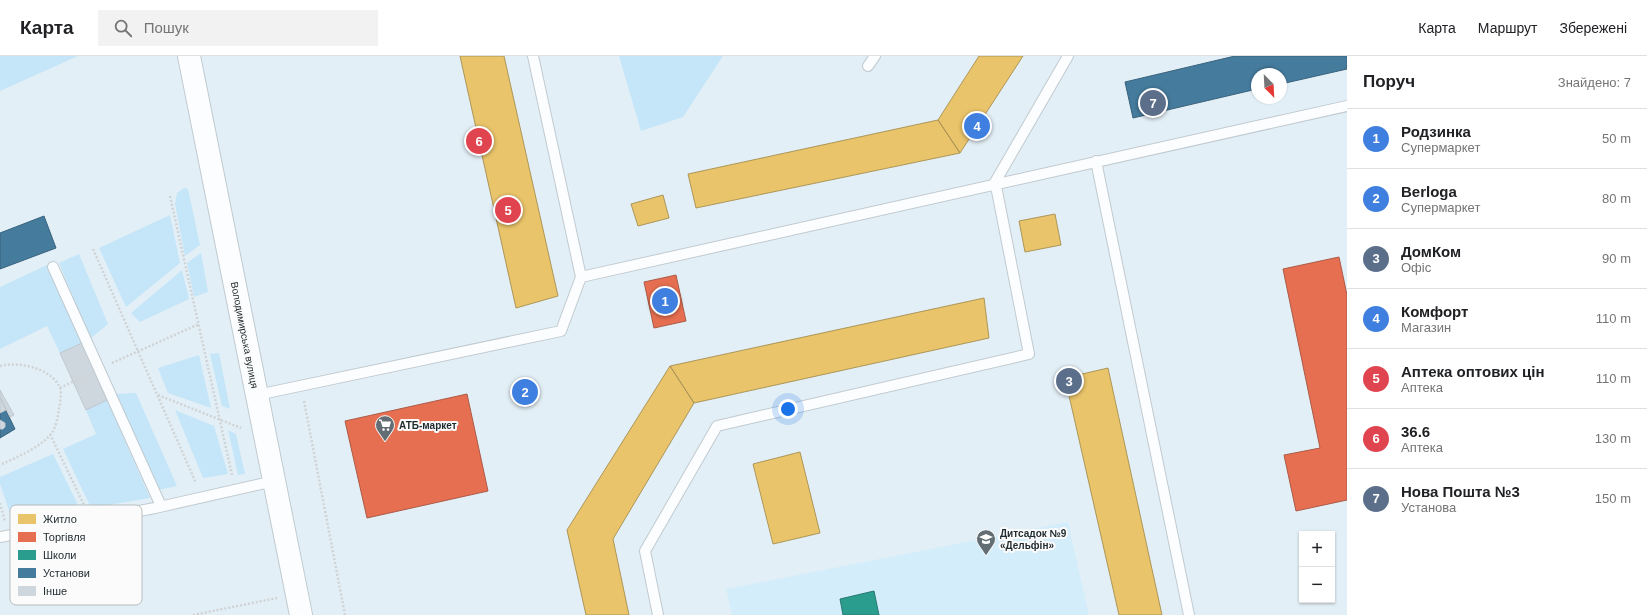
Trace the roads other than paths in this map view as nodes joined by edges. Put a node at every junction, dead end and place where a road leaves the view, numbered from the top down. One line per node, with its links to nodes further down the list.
1 (189, 56): 11 (street, Володимирська вулиця)
2 (533, 56): 10 (lane)
3 (875, 56): 5 (lane)
4 (1068, 56): 8 (lane)
5 (868, 66)
6 (1347, 106): 7 (lane)
7 (1096, 162): 8 (lane); 19 (lane)
8 (994, 184): 10 (lane); 18 (lane)
9 (53, 267): 13 (lane)
10 (581, 277): 11 (lane)
11 (257, 394): 12 (street, Володимирська вулиця)
12 (274, 481): 13 (lane); 17 (street, Володимирська вулиця)
13 (161, 506): 14 (lane)
14 (142, 510)
15 (10, 535): 16 (lane)
16 (0, 537)
17 (301, 615)
18 (658, 615)
19 (1189, 615)

